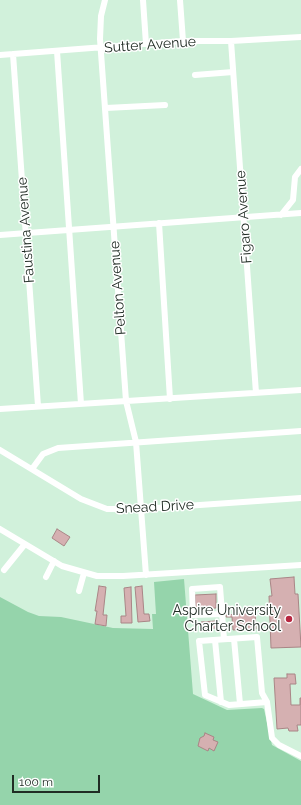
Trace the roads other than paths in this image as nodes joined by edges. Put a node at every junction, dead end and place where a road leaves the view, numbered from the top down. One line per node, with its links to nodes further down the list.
1 (105, 0): 8 (street, Pelton Avenue)
2 (143, 0): 7 (street)
3 (180, 0): 5 (street)
4 (301, 37): 6 (street, Sutter Avenue)
5 (183, 41): 6 (street, Sutter Avenue); 7 (street, Sutter Avenue)
6 (231, 41): 12 (street, Figaro Avenue)
7 (146, 44): 8 (street, Sutter Avenue)
8 (102, 48): 9 (street, Sutter Avenue); 15 (street, Pelton Avenue)
9 (57, 51): 10 (street, Sutter Avenue); 22 (street)
10 (14, 54): 11 (street, Sutter Avenue); 23 (street, Faustina Avenue)
11 (0, 55)
12 (233, 72): 13 (street); 19 (street, Figaro Avenue)
13 (195, 75)
14 (165, 105): 15 (street)
15 (106, 108): 21 (street, Pelton Avenue)
16 (301, 169): 18 (street)
17 (301, 213): 18 (street)
18 (281, 215): 19 (street)
19 (244, 217): 20 (street); 26 (street, Figaro Avenue)
20 (159, 223): 21 (street); 27 (street)
21 (114, 226): 22 (street); 28 (street, Pelton Avenue)
22 (70, 230): 23 (street); 29 (street)
23 (26, 233): 24 (street); 30 (street, Faustina Avenue)
24 (0, 235)
25 (301, 390): 26 (street)
26 (256, 393): 27 (street)
27 (170, 399): 28 (street)
28 (126, 401): 29 (street); 33 (street, Pelton Avenue)
29 (81, 404): 30 (street)
30 (38, 406): 31 (street)
31 (0, 409)
32 (301, 432): 33 (street)
33 (136, 442): 35 (street); 37 (street, Pelton Avenue)
34 (0, 450): 35 (street, Snead Drive)
35 (32, 469): 37 (street, Snead Drive)
36 (301, 498): 37 (street, Snead Drive)
37 (142, 509): 44 (street, Pelton Avenue)
38 (0, 529): 39 (street)
39 (24, 544): 40 (street); 42 (street)
40 (54, 562): 43 (street); 45 (street)
41 (301, 565): 44 (street)
42 (4, 570)
43 (84, 573): 44 (street); 46 (street)
44 (146, 575)
45 (46, 577)
46 (79, 591)
47 (222, 614): 47 (street); 48 (street)
48 (224, 639): 49 (street); 50 (street)
49 (234, 639): 52 (street); 53 (street)
50 (215, 640): 51 (street); 51 (street)
51 (221, 702): 53 (street)
52 (267, 702): 53 (street); 54 (street)
53 (240, 704)
54 (301, 756)

